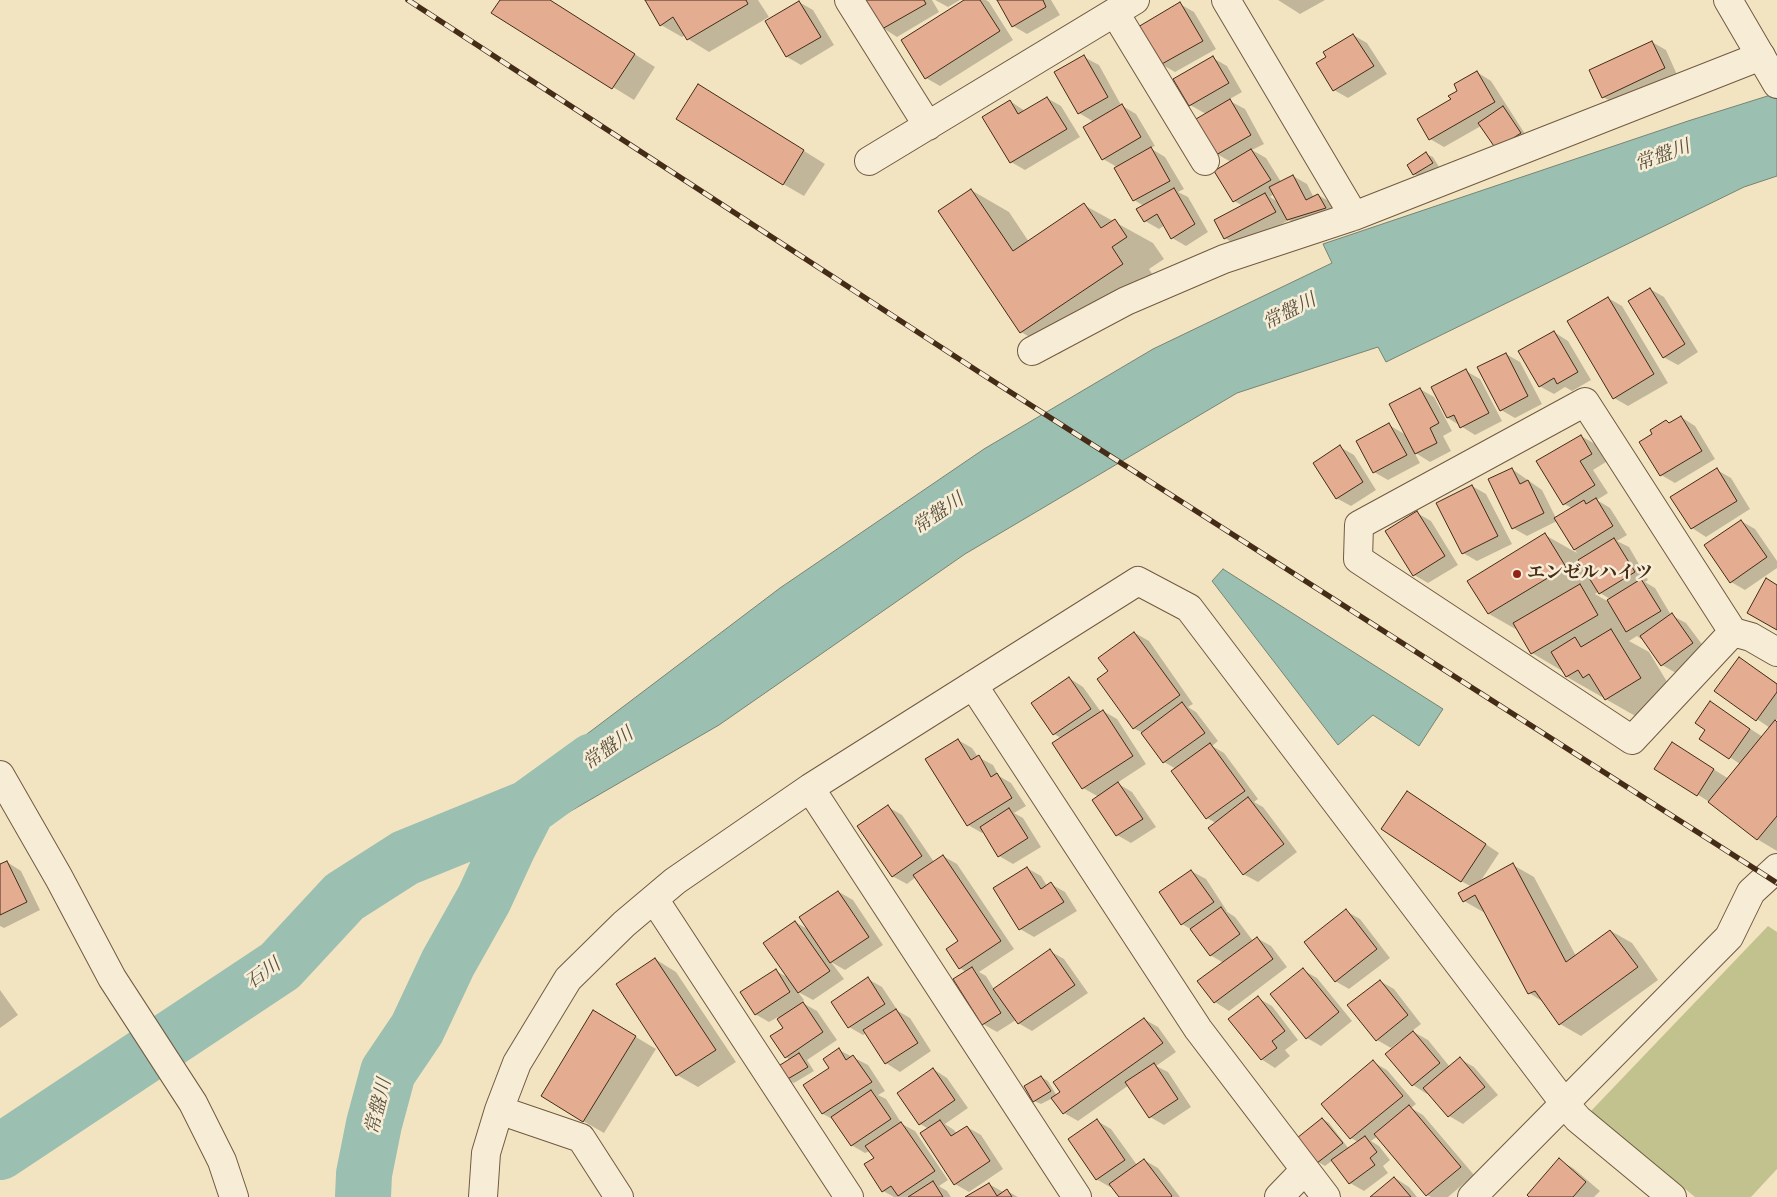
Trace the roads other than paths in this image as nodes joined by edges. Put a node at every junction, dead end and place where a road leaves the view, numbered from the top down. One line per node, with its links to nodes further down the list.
1 (850, 0): 7 (street)
2 (1226, 0): 10 (street)
3 (1728, 0): 5 (street)
4 (1125, 6): 7 (street); 9 (street)
5 (1761, 56): 6 (street); 10 (street)
6 (1776, 82)
7 (928, 126): 8 (street)
8 (869, 160)
9 (1204, 161)
10 (1354, 216): 11 (street)
11 (1032, 351)
12 (1732, 632): 12 (street); 13 (street)
13 (1777, 652)
14 (973, 684): 16 (street); 19 (street); 21 (street)
15 (0, 775): 22 (street)
16 (810, 788): 18 (street); 26 (street)
17 (1777, 868): 19 (street)
18 (654, 899): 20 (street); 25 (street)
19 (1565, 1104): 29 (street); 30 (street)
20 (499, 1110): 23 (street); 24 (street)
21 (1305, 1170): 27 (street); 28 (street)
22 (234, 1197)
23 (483, 1197)
24 (619, 1197)
25 (849, 1197)
26 (1078, 1197)
27 (1279, 1197)
28 (1326, 1197)
29 (1472, 1197)
30 (1672, 1197)

